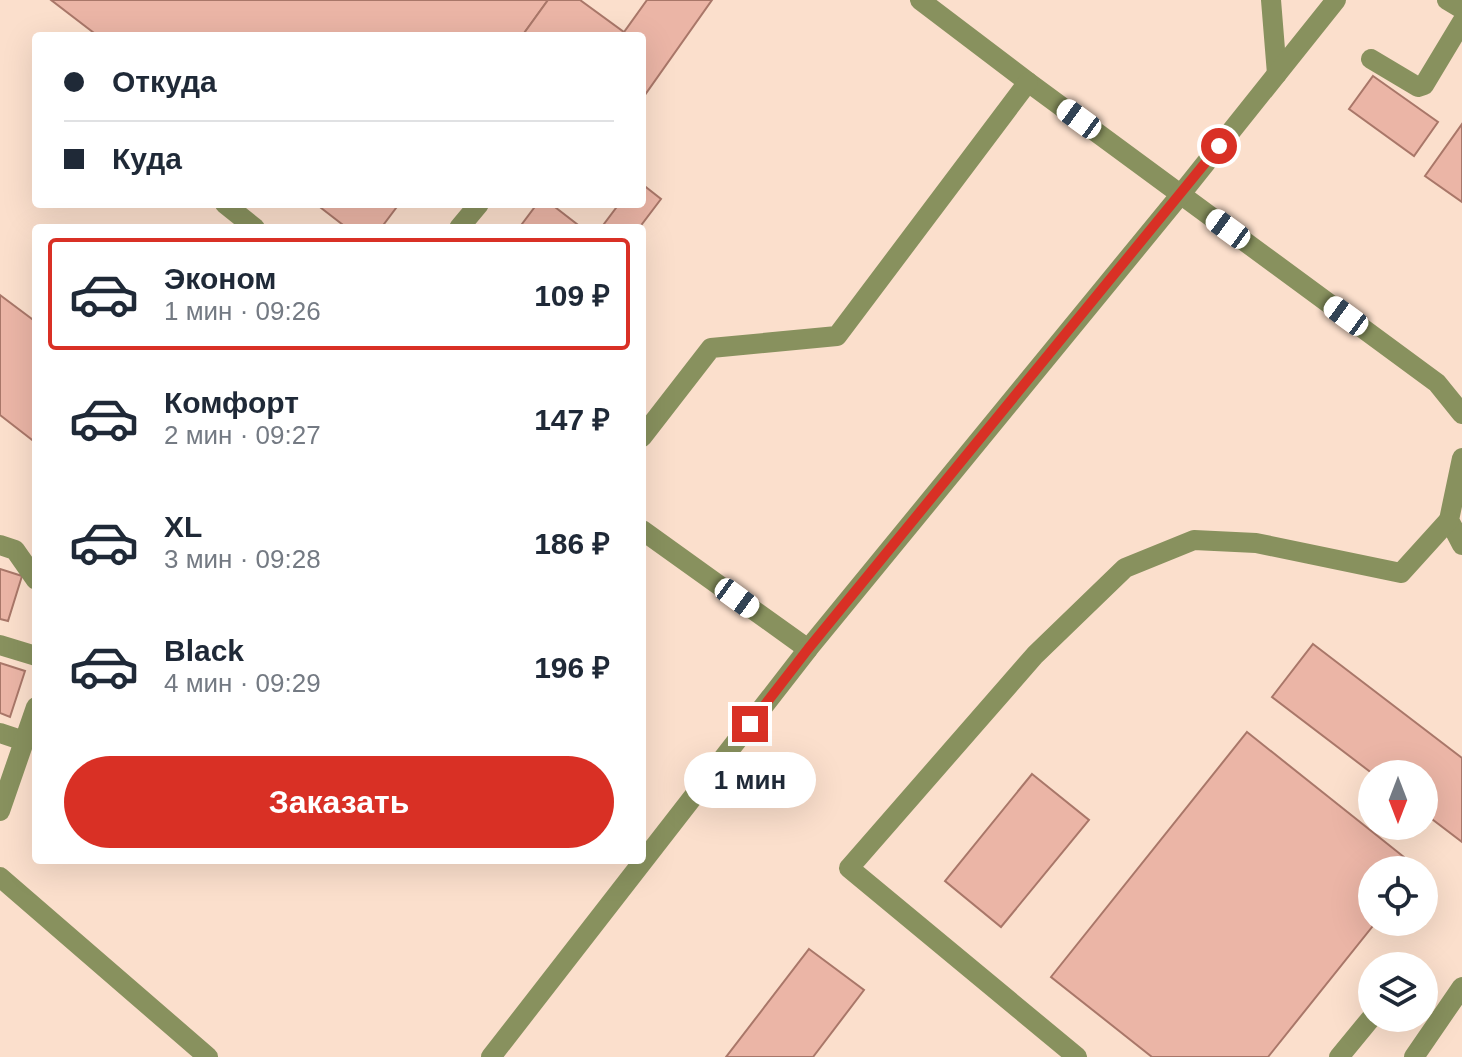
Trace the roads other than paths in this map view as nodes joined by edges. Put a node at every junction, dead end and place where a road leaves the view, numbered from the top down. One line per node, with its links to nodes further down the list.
1 (920, 0): 9 (street)
2 (1271, 0): 8 (street)
3 (1336, 0): 8 (street)
4 (1447, 0): 5 (street)
5 (1462, 9)
6 (1462, 22): 7 (street)
7 (1371, 59)
8 (1277, 74): 10 (street)
9 (1028, 82): 10 (street); 16 (street)
10 (1181, 194): 15 (street); 25 (street)
11 (230, 208): 13 (street)
12 (476, 208): 14 (street)
13 (250, 224)
14 (462, 224)
15 (1462, 414)
16 (646, 432)
17 (1462, 458): 18 (street)
18 (1449, 520): 21 (street); 38 (street)
19 (646, 533): 25 (street)
20 (5, 545): 22 (street); 23 (street)
21 (1462, 545)
22 (32, 557)
23 (32, 575)
24 (0, 645): 26 (street)
25 (808, 649): 31 (street)
26 (32, 655)
27 (32, 718): 29 (street)
28 (0, 733): 29 (street)
29 (24, 741): 30 (street)
30 (0, 811)
31 (646, 861)
32 (644, 864): 36 (street)
33 (0, 877): 37 (street)
34 (1462, 987): 40 (street)
35 (1360, 1032): 39 (street)
36 (498, 1055)
37 (208, 1057)
38 (1077, 1057)
39 (1339, 1057)
40 (1414, 1057)

